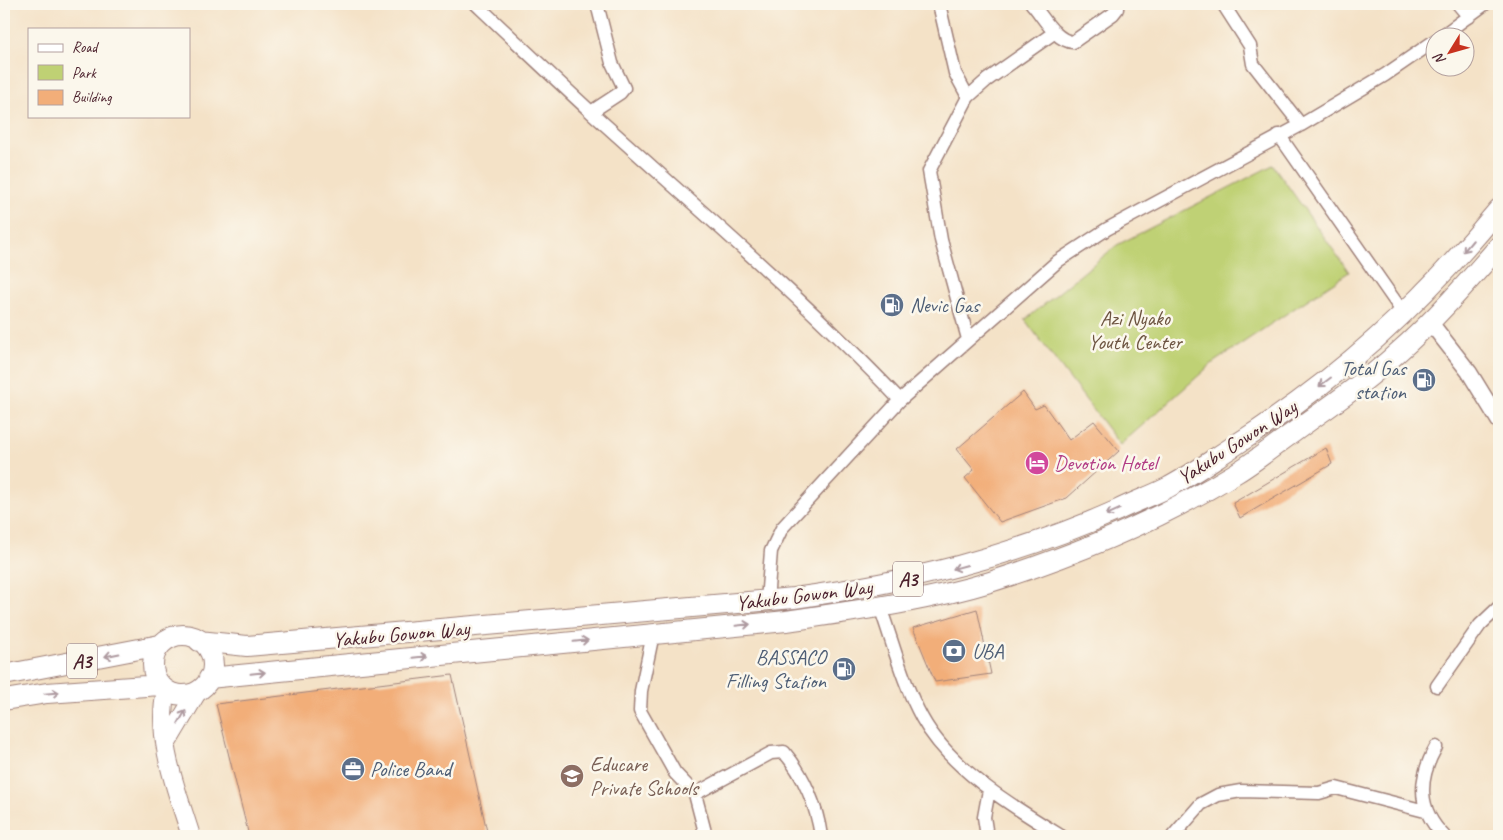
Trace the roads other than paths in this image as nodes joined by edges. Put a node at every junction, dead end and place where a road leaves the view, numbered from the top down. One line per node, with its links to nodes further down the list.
1 (476, 4): 14 (street)
2 (597, 4): 14 (street)
3 (939, 4): 13 (street)
4 (1032, 4): 11 (street)
5 (1117, 4): 11 (street)
6 (1222, 4): 15 (street)
7 (1458, 4): 9 (street)
8 (1485, 4): 9 (street)
9 (1469, 17): 10 (street)
10 (1453, 28)
11 (1055, 32): 13 (street)
12 (1426, 47): 15 (street)
13 (968, 97): 21 (street)
14 (591, 112): 22 (street)
15 (1301, 125): 16 (street)
16 (1279, 135): 19 (street); 21 (street)
17 (1499, 209): 19 (highway, Yakubu Gowon Way / A3, one-way to 19)
18 (1499, 246): 20 (highway, Yakubu Gowon Way / A3)
19 (1404, 314): 24 (highway, Yakubu Gowon Way / A3, one-way to 24)
20 (1430, 322): 23 (street); 25 (highway, Yakubu Gowon Way / A3)
21 (968, 339): 22 (street)
22 (900, 400): 26 (street)
23 (1499, 421)
24 (1144, 498): 25 (highway); 26 (highway, Yakubu Gowon Way / A3, one-way to 26)
25 (1152, 518): 28 (highway, Yakubu Gowon Way / A3)
26 (767, 601): 30 (highway, Yakubu Gowon Way / A3)
27 (1499, 606): 34 (street)
28 (880, 607): 29 (highway, Yakubu Gowon Way / A3, one-way to 28); 39 (street)
29 (653, 634): 33 (highway, Yakubu Gowon Way / A3, one-way to 29); 40 (street)
30 (199, 641): 31 (highway); 33 (highway)
31 (160, 645): 32 (highway, A3, one-way to 32); 35 (highway)
32 (4, 675)
33 (204, 685): 35 (highway); 37 (main road, one-way to 33)
34 (1437, 686)
35 (163, 687): 36 (highway, A3, one-way to 35); 37 (main road)
36 (4, 700)
37 (166, 743): 42 (main road)
38 (1436, 747): 41 (street)
39 (990, 790): 45 (street); 46 (street)
40 (695, 794): 43 (street); 44 (street)
41 (1425, 811): 47 (street); 48 (street)
42 (191, 836)
43 (706, 836)
44 (820, 836)
45 (987, 836)
46 (1061, 836)
47 (1173, 836)
48 (1444, 836)

